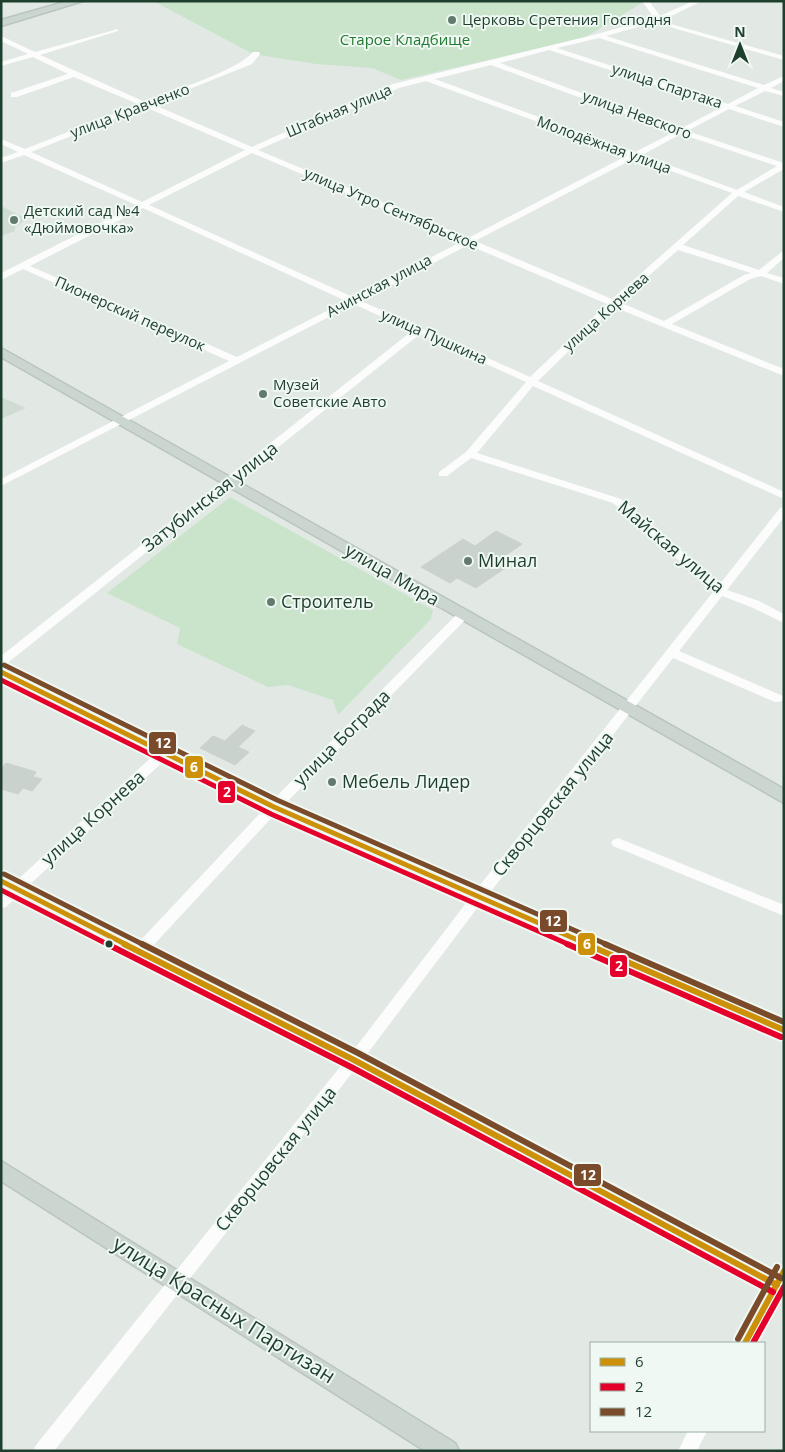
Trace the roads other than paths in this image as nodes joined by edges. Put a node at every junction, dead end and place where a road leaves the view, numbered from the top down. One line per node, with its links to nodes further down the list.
1 (79, 1): 5 (main road)
2 (645, 1): 4 (street)
3 (699, 1): 4 (street, Штабная улица)
4 (658, 19): 7 (street, Штабная улица); 12 (street)
5 (1, 23)
6 (116, 30): 11 (street)
7 (599, 36): 9 (street, Штабная улица); 18 (street)
8 (1, 38): 11 (street, улица Утро Сентябрьское)
9 (549, 48): 13 (street, Штабная улица); 22 (street, улица Спартака)
10 (256, 54): 21 (street, улица Кравченко)
11 (32, 55): 14 (street); 15 (street, улица Утро Сентябрьское)
12 (784, 58)
13 (491, 62): 16 (street, Штабная улица); 24 (street, улица Невского)
14 (1, 64)
15 (74, 74): 20 (street); 21 (street, улица Утро Сентябрьское)
16 (426, 78): 26 (street, Штабная улица); 28 (street, Молодёжная улица)
17 (784, 78): 18 (street, Ачинская улица)
18 (765, 88): 19 (street); 22 (street, Ачинская улица)
19 (784, 94)
20 (14, 95)
21 (147, 105): 26 (street, улица Утро Сентябрьское); 27 (street, улица Кравченко)
22 (729, 106): 23 (street, улица Спартака); 24 (street, Ачинская улица)
23 (784, 125)
24 (681, 132): 28 (street, Ачинская улица); 30 (street, улица Невского)
25 (1, 141): 27 (street, улица Пушкина)
26 (251, 150): 32 (street, Штабная улица); 34 (street, улица Утро Сентябрьское)
27 (24, 152): 29 (street, улица Кравченко); 32 (street, улица Пушкина)
28 (635, 156): 31 (street, Молодёжная улица); 34 (street, Ачинская улица)
29 (1, 161)
30 (784, 166): 31 (street, улица Корнева)
31 (737, 193): 33 (street, Молодёжная улица); 35 (street, улица Корнева)
32 (142, 204): 37 (street, Штабная улица); 41 (street, улица Пушкина)
33 (784, 210)
34 (466, 241): 41 (street, Ачинская улица); 42 (street, улица Утро Сентябрьское)
35 (679, 247): 38 (street); 42 (street, улица Корнева)
36 (784, 253): 38 (street)
37 (23, 266): 39 (street, Штабная улица); 46 (street, Пионерский переулок)
38 (760, 274): 40 (street); 43 (street)
39 (1, 277)
40 (784, 281)
41 (352, 300): 44 (street, улица Пушкина); 46 (street, Ачинская улица)
42 (613, 304): 43 (street, улица Утро Сентябрьское); 48 (street, улица Корнева)
43 (665, 324): 47 (street, улица Утро Сентябрьское)
44 (418, 331): 48 (street, улица Пушкина); 52 (street, Затубинская улица)
45 (1, 352): 49 (main road, улица Мира)
46 (237, 362): 49 (street, Ачинская улица)
47 (784, 373)
48 (532, 381): 50 (street, улица Корнева); 54 (street, улица Пушкина)
49 (122, 420): 52 (main road, улица Мира); 53 (street, Ачинская улица)
50 (470, 454): 51 (street, улица Корнева); 56 (street, Майская улица)
51 (443, 474)
52 (229, 482): 57 (main road, улица Мира); 60 (street, Затубинская улица)
53 (1, 483)
54 (784, 496)
55 (784, 510): 56 (street, Скворцовская улица)
56 (719, 591): 58 (street, Майская улица); 59 (street, Скворцовская улица)
57 (463, 615): 63 (main road, улица Мира); 66 (street, улица Бограда)
58 (784, 619)
59 (670, 652): 62 (street); 63 (street, Скворцовская улица)
60 (1, 662)
61 (1, 672): 64 (street)
62 (779, 699)
63 (629, 709): 65 (main road, улица Мира); 70 (street, Скворцовская улица)
64 (164, 753): 66 (street); 69 (street, улица Корнева)
65 (784, 797)
66 (274, 807): 70 (street); 73 (street, улица Бограда)
67 (618, 843): 72 (street)
68 (1, 881): 69 (street)
69 (16, 889): 71 (street, улица Корнева); 73 (street)
70 (479, 896): 74 (street); 75 (street, Скворцовская улица)
71 (1, 904)
72 (784, 911)
73 (139, 951): 75 (street)
74 (784, 1030)
75 (354, 1060): 77 (street, Скворцовская улица); 78 (street)
76 (1, 1170): 77 (main road, улица Красных Партизан)
77 (179, 1281): 81 (street, Скворцовская улица); 82 (main road, улица Красных Партизан)
78 (781, 1281): 79 (street)
79 (746, 1342)
80 (697, 1432): 83 (street)
81 (42, 1451)
82 (447, 1451)
83 (687, 1451)

